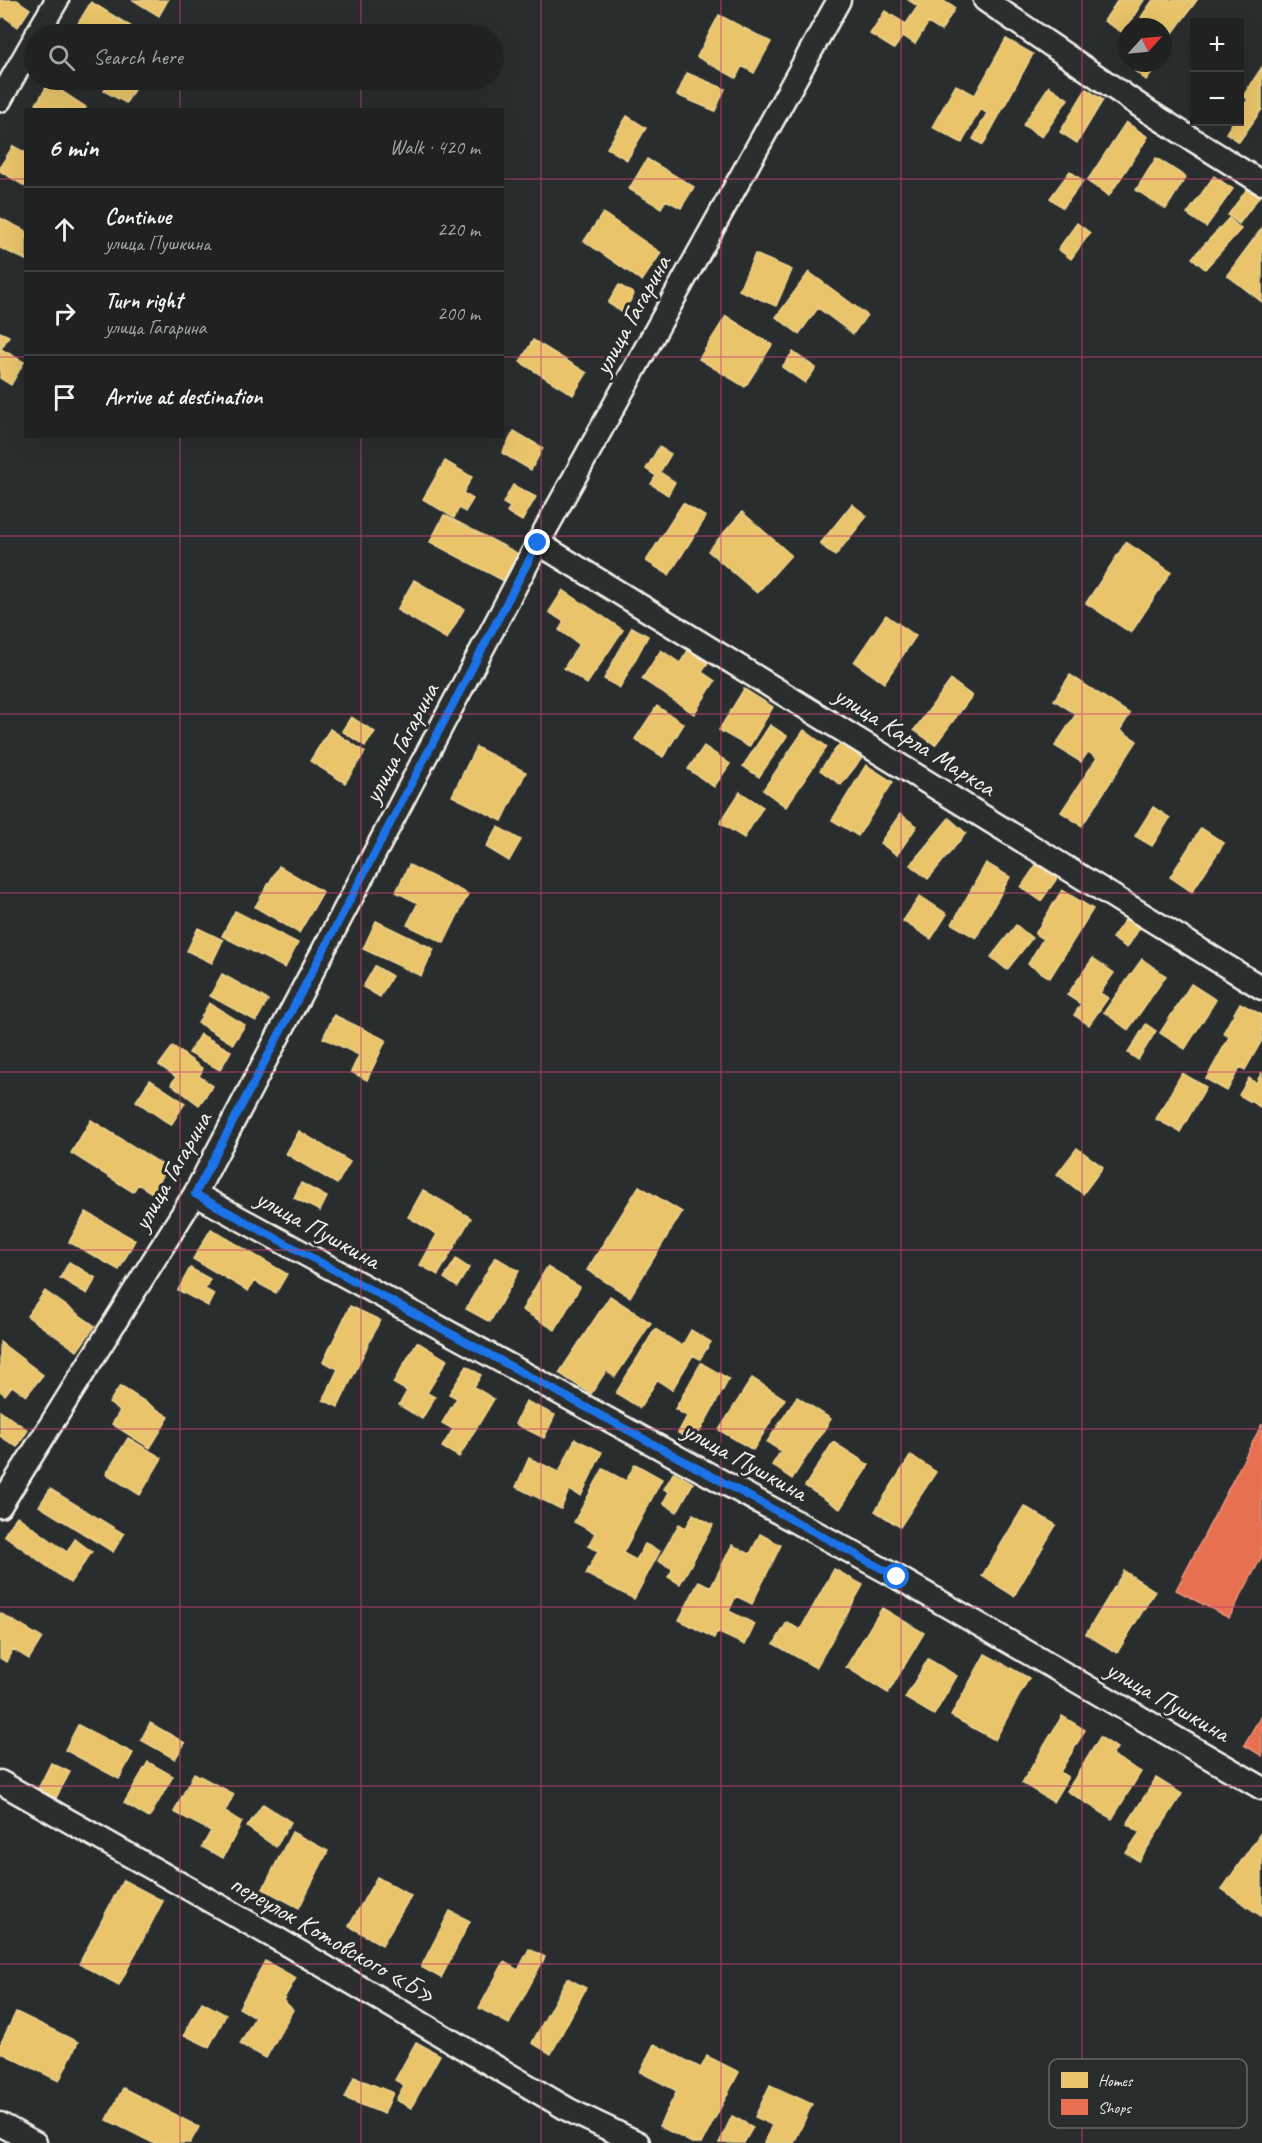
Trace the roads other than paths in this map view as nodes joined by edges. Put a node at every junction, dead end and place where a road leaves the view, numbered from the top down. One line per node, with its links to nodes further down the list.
1 (57, 0): 4 (street)
2 (839, 0): 8 (street, улица Гагарина)
3 (985, 0): 7 (street)
4 (43, 24)
5 (24, 58): 6 (street)
6 (0, 100)
7 (1262, 183)
8 (538, 543): 9 (street, улица Карла Маркса); 10 (street, улица Гагарина)
9 (1262, 988)
10 (195, 1194): 11 (street, улица Гагарина); 13 (street, улица Пушкина)
11 (0, 1506)
12 (0, 1782): 16 (street, переулок Котовского «Б»)
13 (1262, 1788)
14 (0, 2124): 15 (street)
15 (35, 2143)
16 (638, 2143)

